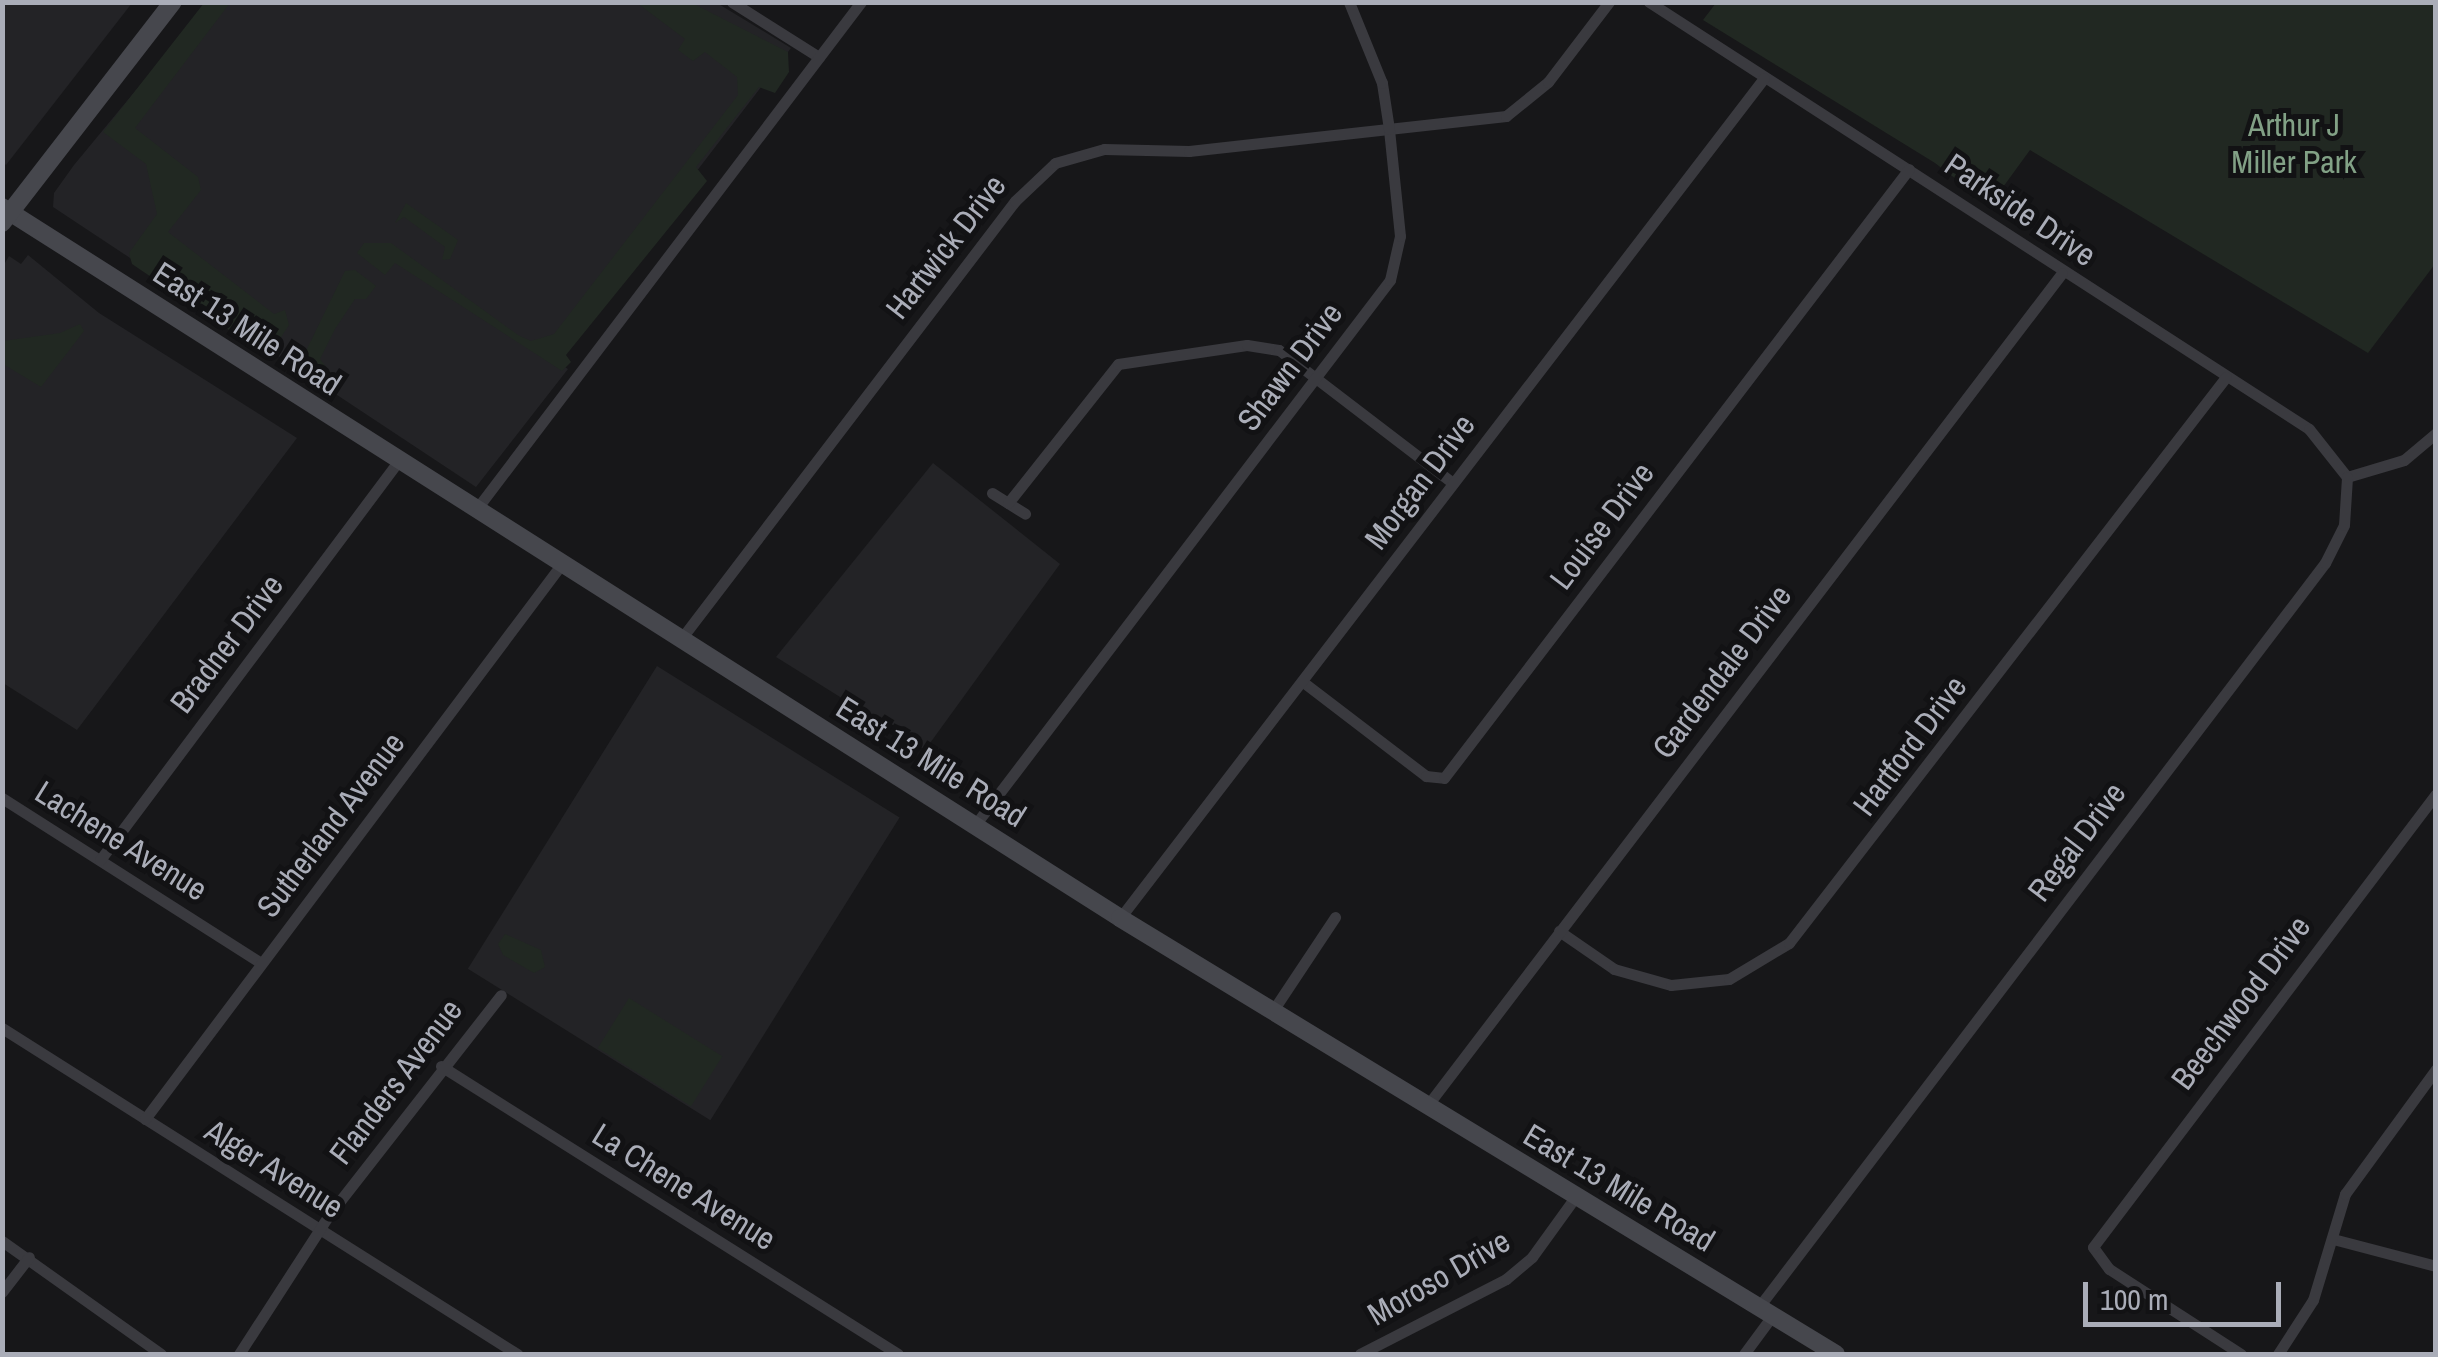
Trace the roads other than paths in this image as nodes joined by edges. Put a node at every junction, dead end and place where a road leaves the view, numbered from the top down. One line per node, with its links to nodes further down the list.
1 (173, 2): 11 (main road)
2 (732, 2): 7 (street)
3 (861, 2): 7 (street)
4 (1349, 2): 9 (street, Shawn Drive)
5 (1609, 2): 9 (street)
6 (1649, 2): 8 (street, Parkside Drive)
7 (819, 57): 21 (street)
8 (1764, 78): 10 (street, Parkside Drive); 18 (street, Morgan Drive)
9 (1389, 129): 13 (street, Shawn Drive); 24 (street, Hartwick Drive)
10 (1909, 168): 12 (street, Parkside Drive); 25 (street, Louise Drive)
11 (5, 214): 16 (main road, East 13 Mile Road)
12 (2062, 272): 14 (street, Parkside Drive); 32 (street, Gardendale Drive)
13 (1318, 377): 18 (street); 20 (street); 28 (street, Shawn Drive)
14 (2226, 377): 17 (street, Parkside Drive); 32 (street, Hartford Drive)
15 (2436, 433): 17 (street)
16 (398, 462): 21 (main road, East 13 Mile Road); 29 (street, Bradner Drive)
17 (2347, 477): 48 (street, Regal Drive)
18 (1454, 484): 25 (street, Morgan Drive)
19 (992, 492): 20 (street)
20 (1008, 503): 22 (street)
21 (475, 511): 23 (main road, East 13 Mile Road)
22 (1025, 514)
23 (561, 565): 24 (main road, East 13 Mile Road); 33 (street, Sutherland Avenue)
24 (681, 639): 28 (main road, East 13 Mile Road)
25 (1302, 682): 31 (street, Morgan Drive)
26 (2436, 794): 56 (street, Beechwood Drive)
27 (2, 798): 29 (street, Lachene Avenue)
28 (975, 825): 31 (main road, East 13 Mile Road)
29 (100, 860): 33 (street, Lachene Avenue)
30 (1335, 916): 35 (street)
31 (1120, 918): 35 (main road, East 13 Mile Road)
32 (1558, 931): 39 (street, Gardendale Drive)
33 (261, 962): 40 (street, Sutherland Avenue)
34 (501, 995): 37 (street, Flanders Avenue)
35 (1272, 1012): 39 (main road, East 13 Mile Road)
36 (2, 1028): 40 (street, Alger Avenue)
37 (441, 1066): 42 (street, Flanders Avenue); 52 (street, La Chene Avenue)
38 (2436, 1069): 43 (street)
39 (1427, 1106): 41 (main road, East 13 Mile Road)
40 (145, 1119): 42 (street, Alger Avenue)
41 (1576, 1196): 48 (main road, East 13 Mile Road); 53 (street, Moroso Drive)
42 (319, 1230): 50 (street, Flanders Avenue); 51 (street, Alger Avenue)
43 (2333, 1239): 46 (street); 57 (street)
44 (2, 1241): 45 (street)
45 (29, 1257): 47 (street); 49 (street)
46 (2436, 1266)
47 (2, 1292)
48 (1765, 1312): 54 (street, Regal Drive); 55 (main road, East 13 Mile Road)
49 (161, 1354)
50 (239, 1354)
51 (517, 1354)
52 (898, 1354)
53 (1360, 1354)
54 (1744, 1354)
55 (1836, 1354)
56 (2242, 1354)
57 (2278, 1354)

